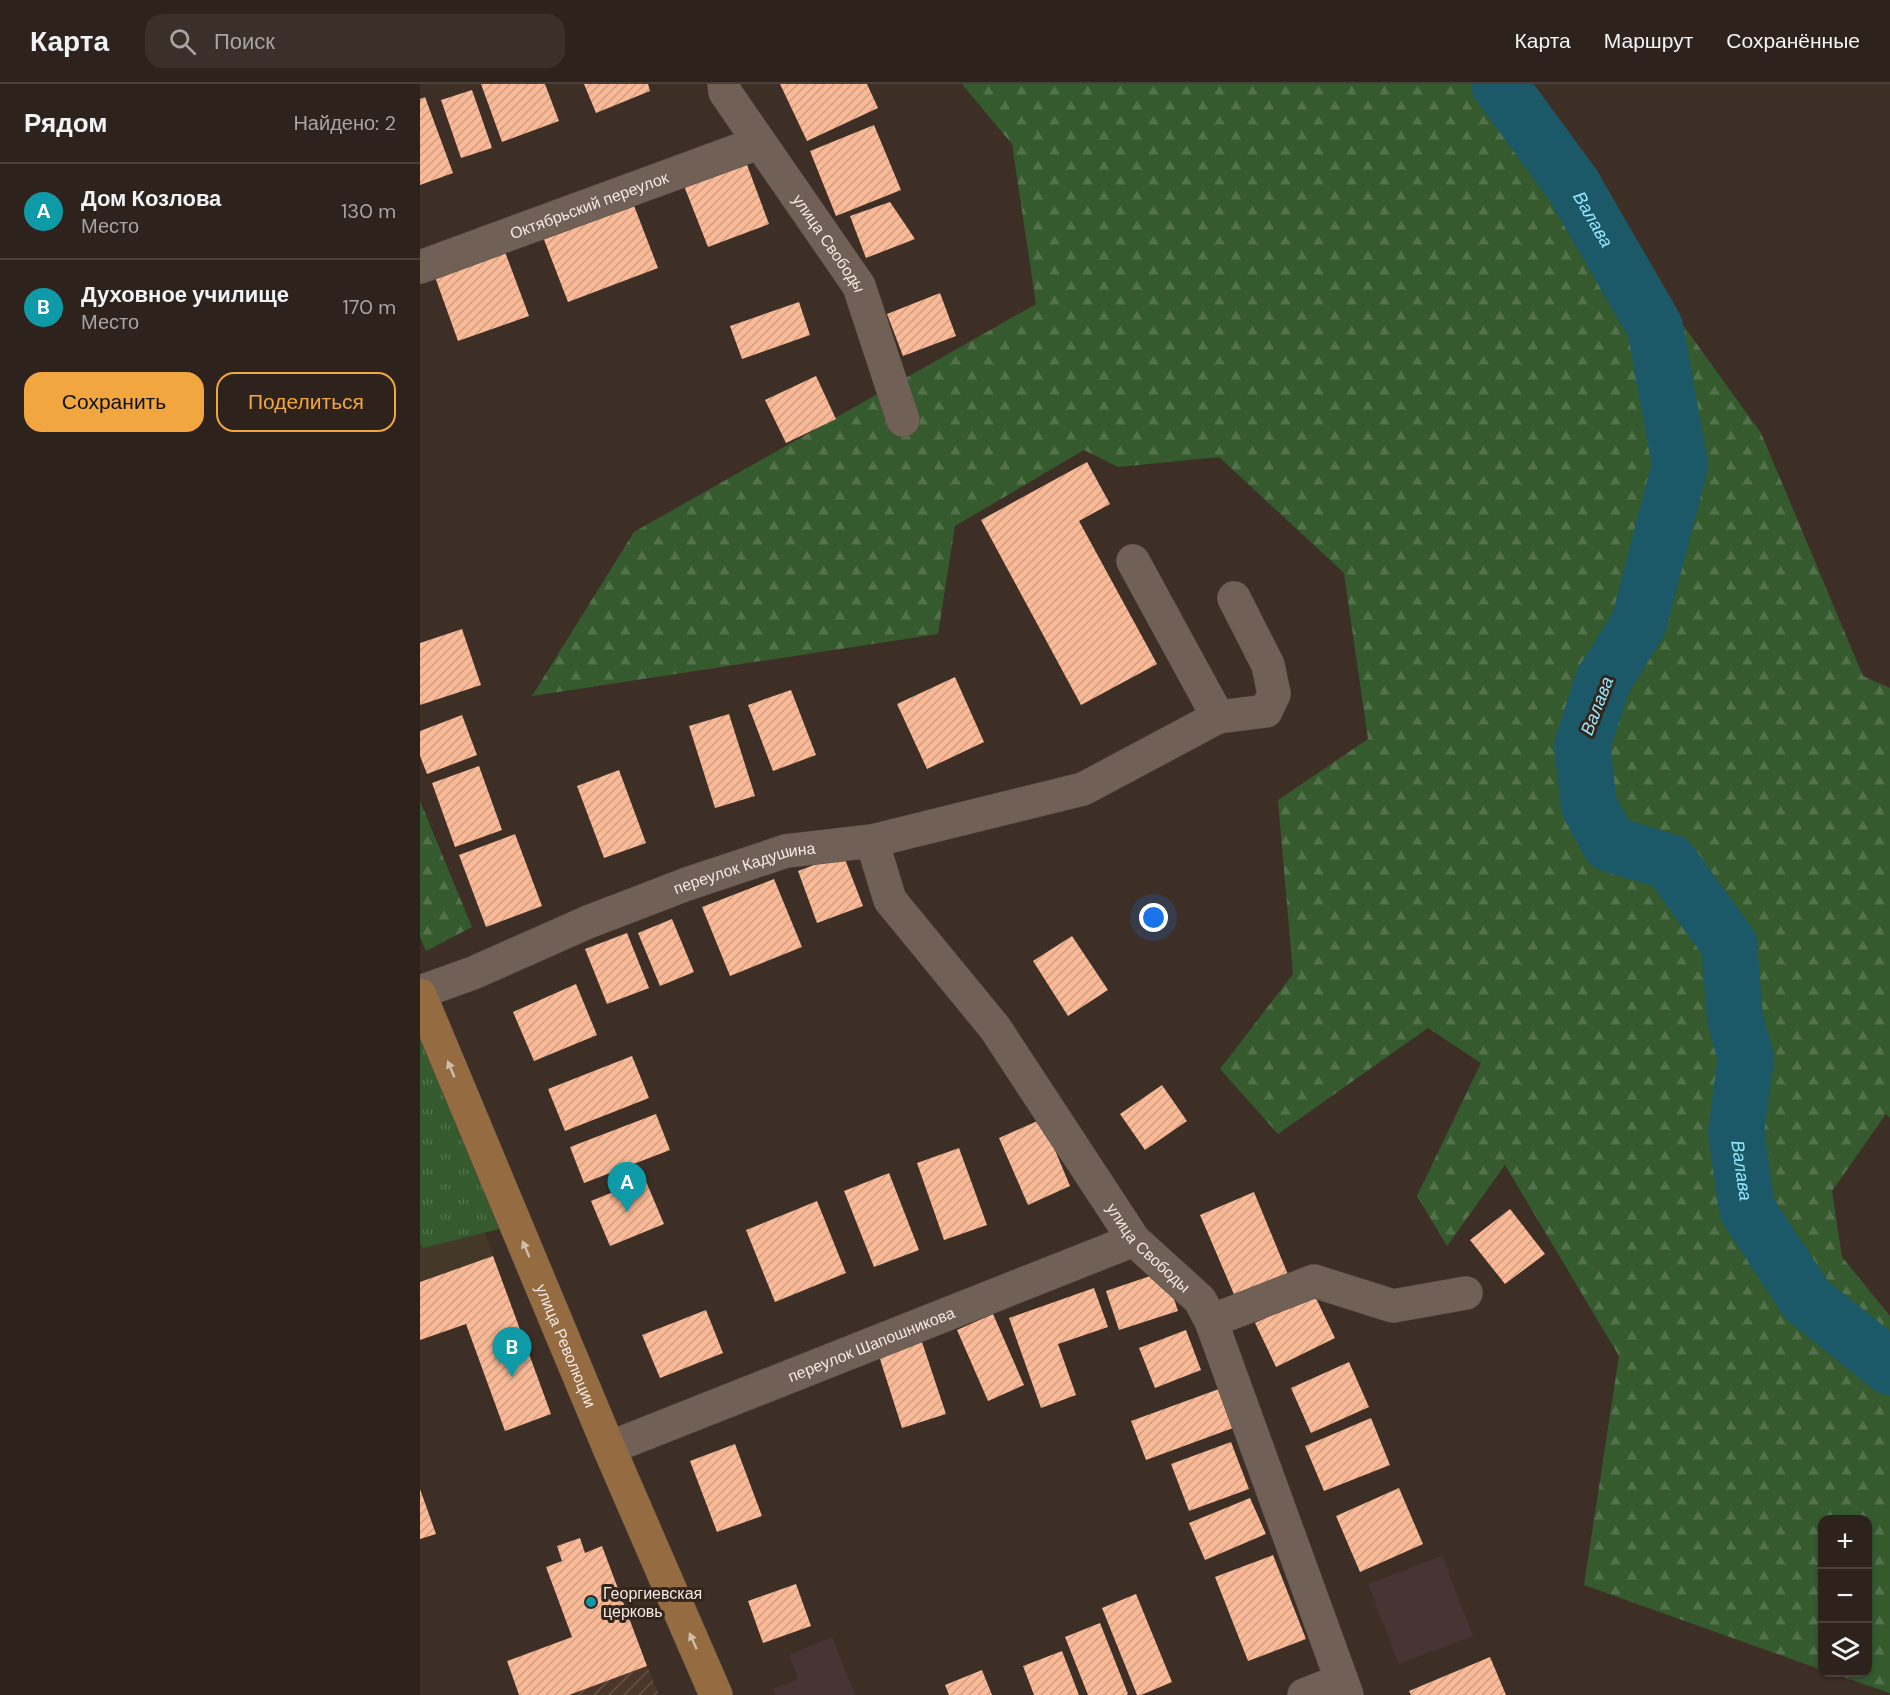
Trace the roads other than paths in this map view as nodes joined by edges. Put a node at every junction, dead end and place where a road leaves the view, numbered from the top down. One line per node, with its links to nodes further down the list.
1 (724, 84): 2 (street, улица Свободы)
2 (758, 143): 3 (street, Октябрьский переулок); 4 (street, улица Свободы)
3 (420, 267)
4 (903, 420)
5 (1133, 561): 7 (street)
6 (1234, 598): 7 (street)
7 (1218, 717): 8 (street, переулок Кадушина)
8 (872, 841): 9 (street, переулок Кадушина); 10 (street, улица Свободы)
9 (420, 993): 13 (main road, улица Революции, one-way to 9)
10 (1134, 1240): 12 (street, улица Свободы); 13 (street, переулок Шапошникова)
11 (1466, 1293): 12 (street)
12 (1211, 1321): 14 (street, улица Свободы)
13 (609, 1448): 15 (main road, улица Революции, one-way to 13)
14 (1344, 1688): 16 (street)
15 (716, 1695)
16 (1305, 1695)

